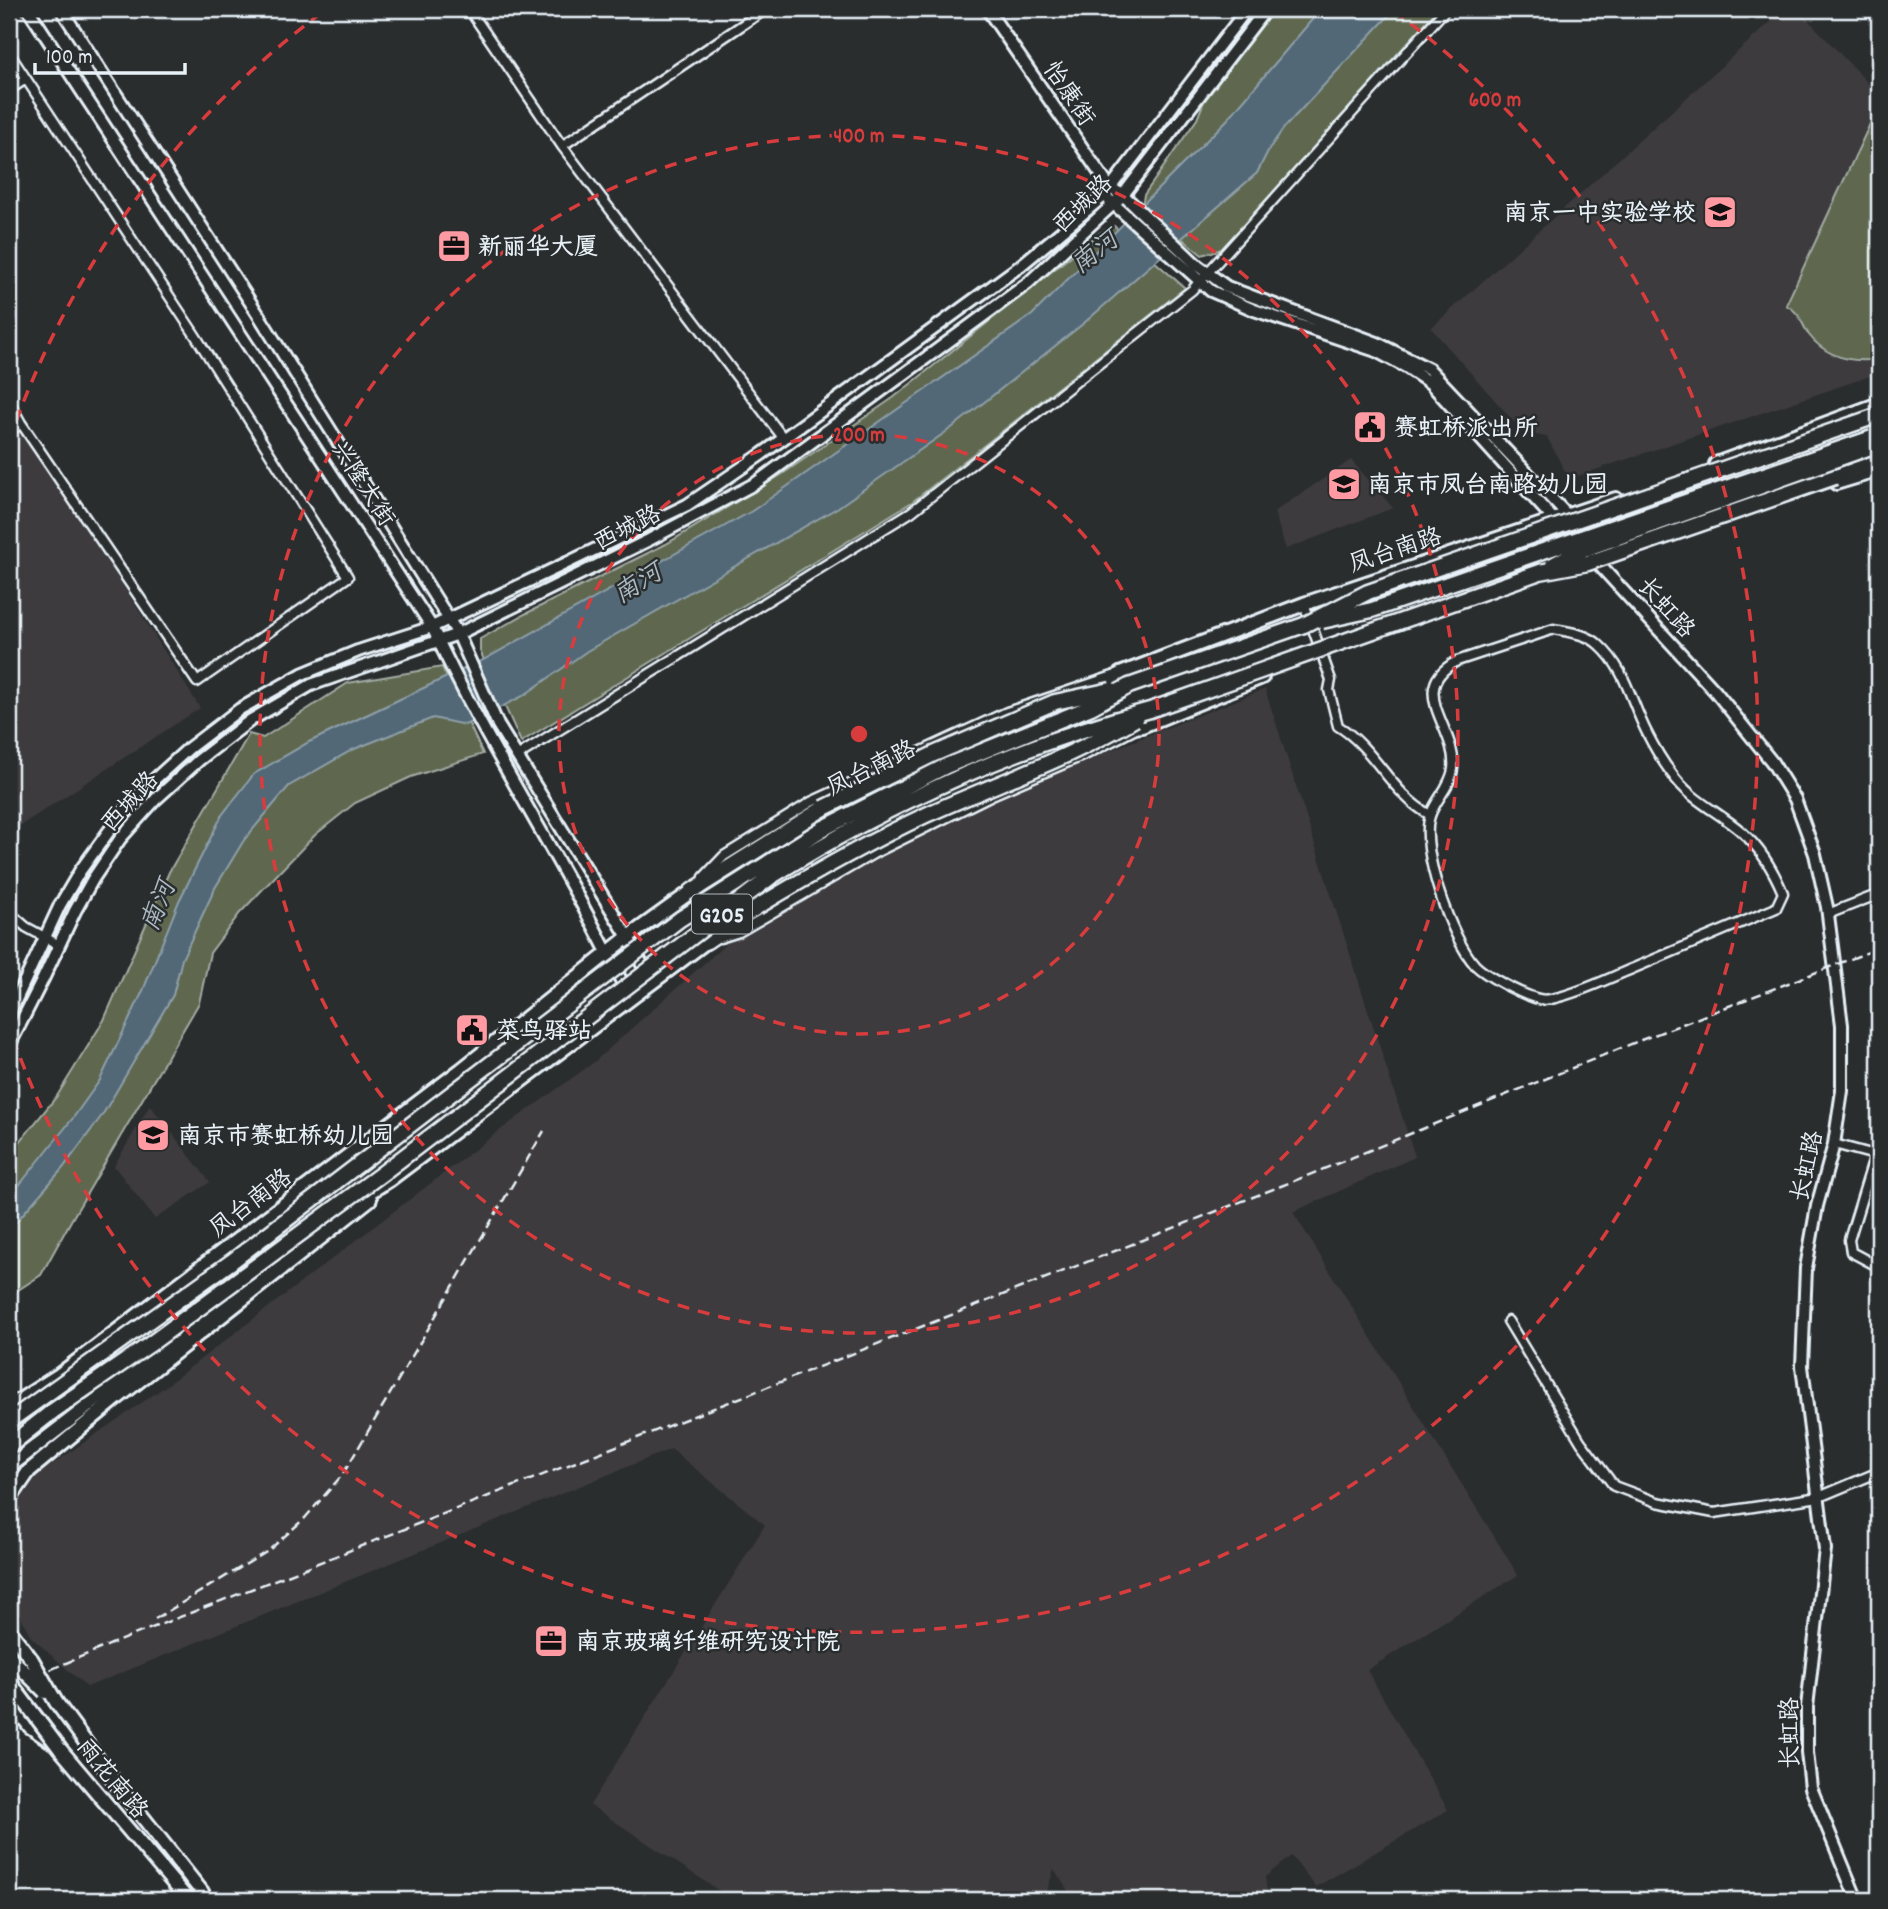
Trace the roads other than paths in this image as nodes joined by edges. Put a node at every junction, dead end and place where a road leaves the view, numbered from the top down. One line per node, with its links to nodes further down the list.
1 (28, 9): 33 (main road, 兴隆大街)
2 (61, 9): 31 (main road, 兴隆大街)
3 (469, 9): 12 (street)
4 (766, 9): 12 (street)
5 (987, 9): 13 (main road, 怡康街)
6 (1247, 9): 13 (main road, 西城路)
7 (1266, 9): 13 (main road, 西城路)
8 (1446, 9): 14 (street)
9 (9, 53): 10 (street)
10 (26, 79): 11 (street); 18 (street)
11 (9, 90)
12 (562, 146): 21 (street)
13 (1117, 199): 14 (main road, 怡康街); 21 (main road, 西城路); 34 (main road, 西城路)
14 (1204, 277): 26 (main road, 长虹路); 27 (main road); 43 (street)
15 (9, 401): 18 (street)
16 (1879, 404): 26 (main road, 凤台南路)
17 (1879, 415): 32 (highway, 凤台南路 / G205, bridge)
18 (20, 423): 19 (street)
19 (9, 432)
20 (1879, 436): 32 (highway, bridge)
21 (784, 439): 31 (main road, 西城路)
22 (1879, 444): 29 (highway, bridge)
23 (1879, 461): 25 (highway)
24 (1879, 469): 25 (highway); 28 (main road)
25 (1835, 477): 29 (highway, bridge)
26 (1568, 516): 27 (main road, 凤台南路); 28 (main road, 长虹路)
27 (1554, 520): 30 (main road, 凤台南路)
28 (1593, 558): 37 (main road); 48 (main road, 长虹路)
29 (1540, 572): 41 (highway, 凤台南路 / G205, bridge)
30 (1304, 604): 37 (street); 39 (main road, 凤台南路)
31 (447, 620): 33 (main road, 西城路); 34 (main road, 兴隆大街)
32 (1304, 625): 40 (highway, 凤台南路 / G205, bridge)
33 (432, 627): 35 (main road, 兴隆大街); 36 (main road, 西城路)
34 (458, 634): 35 (main road, 西城路); 43 (main road, 兴隆大街)
35 (439, 640): 38 (main road, 西城路); 53 (main road, 兴隆大街)
36 (358, 651): 38 (main road); 50 (main road, 西城路)
37 (1322, 654): 42 (main road); 44 (street)
38 (363, 666): 52 (main road, 西城路)
39 (1119, 674): 45 (main road, 凤台南路); 45 (street)
40 (1129, 686): 45 (highway, bridge); 64 (highway, 凤台南路 / G205, bridge)
41 (1150, 710): 51 (highway, bridge); 65 (highway, 凤台南路 / G205, bridge)
42 (1142, 726): 51 (street); 51 (main road)
43 (517, 756): 49 (main road, 兴隆大街)
44 (1430, 816): 44 (street)
45 (692, 891): 49 (main road, 凤台南路)
46 (1879, 894): 48 (street)
47 (11, 914): 50 (street)
48 (1828, 914): 58 (main road, 长虹路)
49 (628, 937): 53 (main road, 凤台南路); 54 (main road, 兴隆大街)
50 (45, 938): 52 (street); 56 (main road, 西城路)
51 (707, 941): 54 (main road)
52 (59, 945): 57 (main road, 西城路)
53 (608, 953): 55 (main road, 兴隆大街); 63 (main road, 凤台南路)
54 (652, 983): 55 (main road)
55 (631, 1001): 60 (main road)
56 (9, 1015)
57 (9, 1046)
58 (1834, 1144): 59 (street); 68 (main road, 长虹路)
59 (1877, 1155): 61 (street)
60 (389, 1180): 66 (main road); 69 (main road)
61 (1879, 1267)
62 (1508, 1321): 68 (street)
63 (9, 1407)
64 (9, 1421)
65 (9, 1446)
66 (9, 1467)
67 (1879, 1472): 68 (street)
68 (1819, 1497): 78 (main road, 长虹路)
69 (9, 1500)
70 (9, 1630): 74 (main road, bridge)
71 (9, 1656): 74 (main road, bridge)
72 (9, 1681): 75 (main road, 雨花南路, bridge)
73 (9, 1700): 75 (main road, bridge)
74 (56, 1702): 77 (main road, 雨花南路)
75 (61, 1748): 76 (main road, 雨花南路)
76 (188, 1900)
77 (205, 1900)
78 (1857, 1900)

